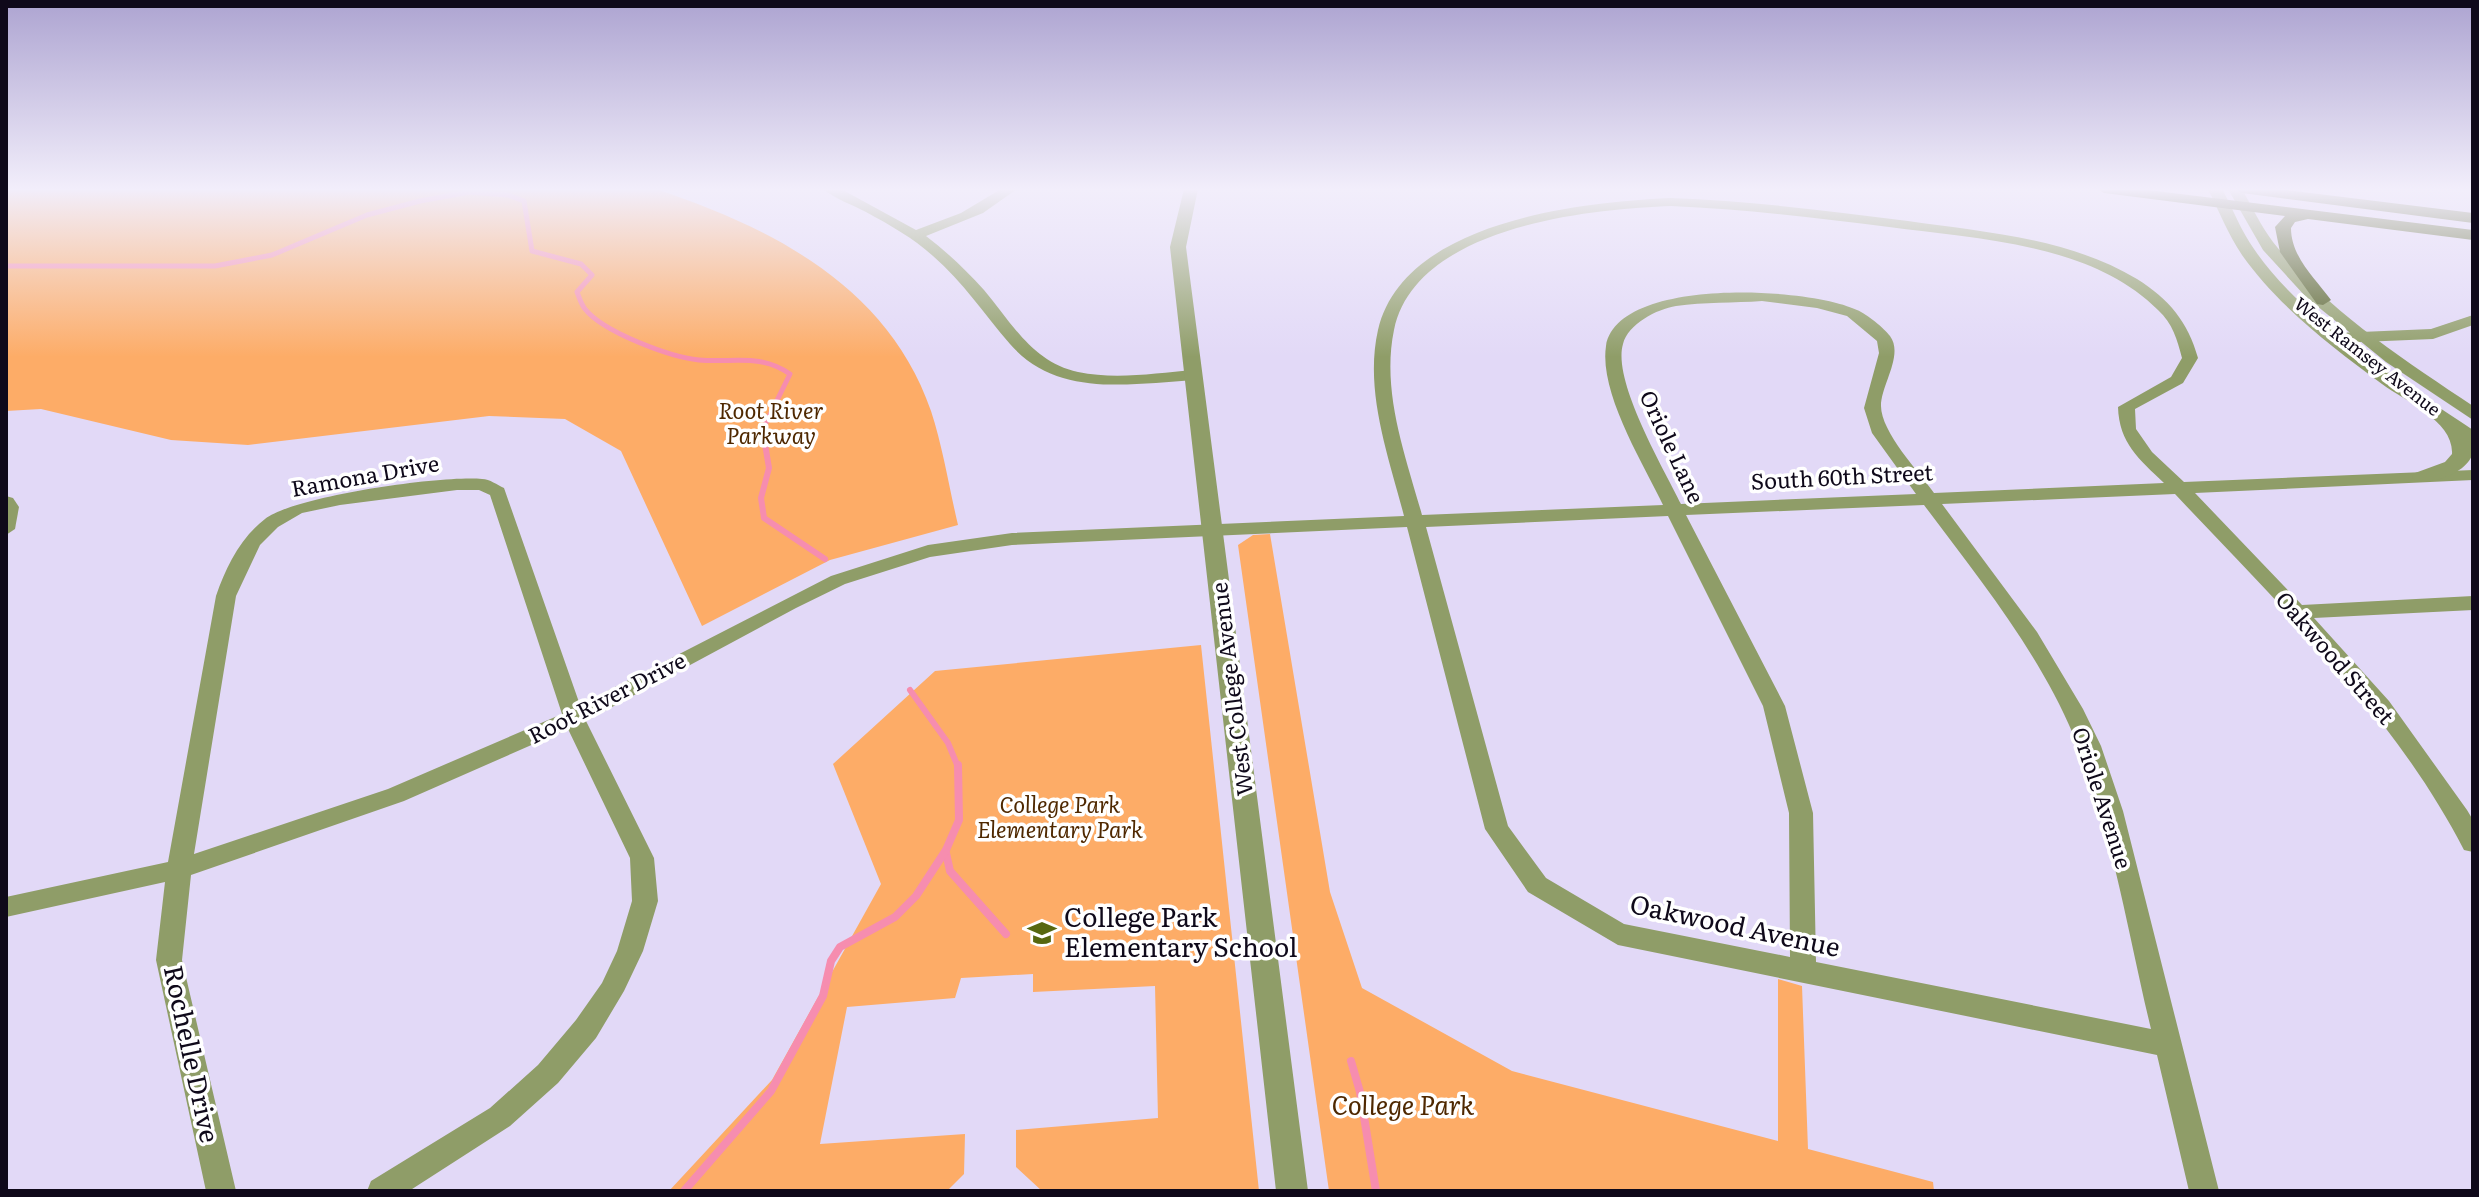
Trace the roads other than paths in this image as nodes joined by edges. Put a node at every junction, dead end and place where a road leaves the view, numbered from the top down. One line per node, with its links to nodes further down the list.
1 (930, 245): 12 (street)
2 (1178, 245): 12 (street, West College Avenue)
3 (1465, 245): 22 (street, Oakwood Street)
4 (2023, 245): 18 (street, Oakwood Street)
5 (2249, 245): 10 (street, West Ramsey Avenue)
6 (2268, 245): 8 (street, West Ramsey Avenue)
7 (2286, 245): 8 (main road)
8 (2323, 300): 11 (street, West Ramsey Avenue)
9 (2473, 320): 11 (street)
10 (2337, 338): 11 (street); 14 (street, West Ramsey Avenue)
11 (2367, 338): 13 (street, West Ramsey Avenue)
12 (1194, 375): 24 (street, West College Avenue)
13 (2473, 414)
14 (2452, 424): 15 (street, West Ramsey Avenue); 17 (street)
15 (2473, 439)
16 (2473, 475): 17 (street, South 60th Street)
17 (2422, 477): 18 (street, South 60th Street)
18 (2179, 487): 19 (street, South 60th Street); 26 (street, Oakwood Street)
19 (1925, 497): 21 (street, South 60th Street); 21 (street, Oriole Lane); 32 (street, Oriole Avenue)
20 (6, 502): 23 (street)
21 (1675, 509): 22 (street, South 60th Street); 31 (street, Oriole Lane)
22 (1413, 522): 24 (street, South 60th Street); 31 (street, Oakwood Avenue)
23 (6, 529)
24 (1213, 530): 27 (street, Root River Drive); 35 (street, West College Avenue)
25 (2473, 603): 26 (street)
26 (2297, 612): 28 (street, Oakwood Street)
27 (574, 718): 29 (street, Root River Drive); 29 (street, Ramona Drive); 34 (street)
28 (2473, 843)
29 (179, 869): 30 (street, Root River Drive); 33 (street, Rochelle Drive)
30 (6, 907)
31 (1803, 971): 32 (street, Oakwood Avenue)
32 (2170, 1045): 36 (street, Oriole Avenue)
33 (221, 1191)
34 (382, 1191)
35 (1292, 1191)
36 (2204, 1191)

